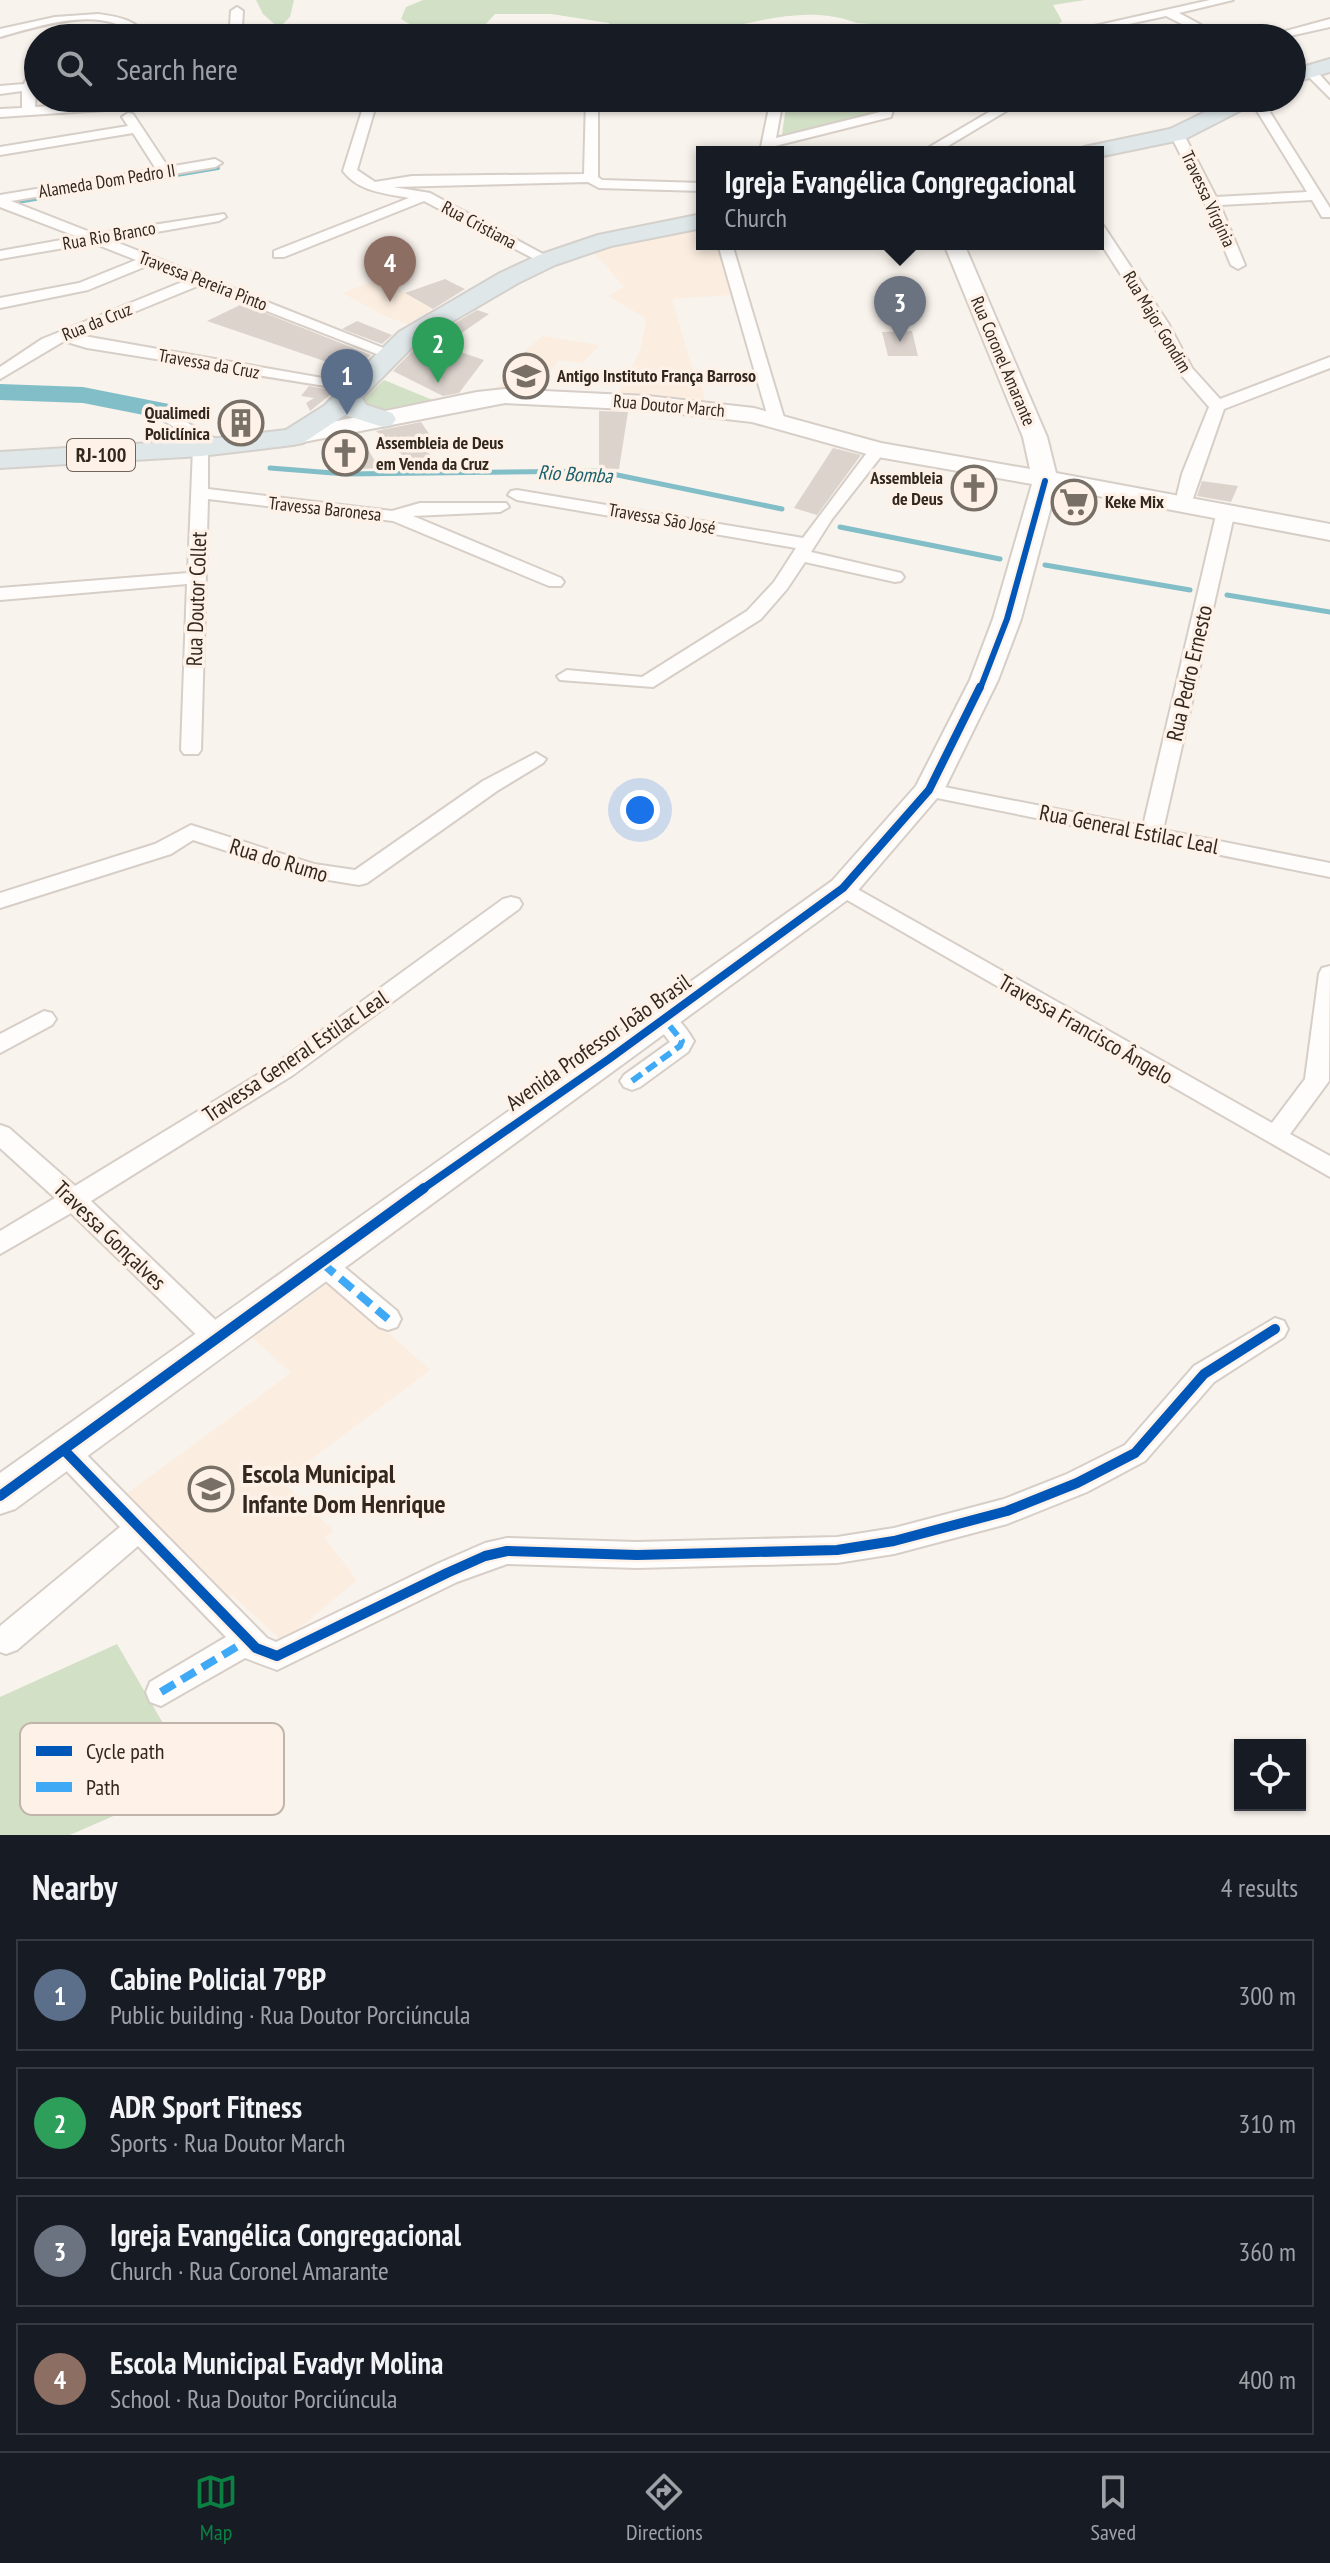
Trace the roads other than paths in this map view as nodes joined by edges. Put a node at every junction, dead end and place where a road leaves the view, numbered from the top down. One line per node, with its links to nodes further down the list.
1 (1227, 0): 3 (street)
2 (237, 11): 7 (street)
3 (1167, 12): 8 (street); 9 (street)
4 (1330, 23): 11 (street)
5 (40, 24): 6 (street)
6 (131, 24)
7 (236, 24)
8 (1111, 24)
9 (1191, 24)
10 (24, 28): 12 (street)
11 (1306, 29)
12 (0, 33)
13 (1330, 65): 14 (main road)
14 (1306, 72)
15 (1306, 80): 18 (street)
16 (24, 88): 17 (street)
17 (0, 90)
18 (1330, 94)
19 (24, 111): 28 (street)
20 (127, 112): 29 (street)
21 (368, 112): 40 (street, Rua Cristiana)
22 (592, 112): 37 (street)
23 (774, 112): 31 (street)
24 (886, 112): 32 (street)
25 (998, 112): 33 (street)
26 (1223, 112): 30 (main road)
27 (1262, 112): 41 (street)
28 (0, 113)
29 (136, 129): 35 (street); 36 (street)
30 (1177, 134): 34 (main road); 42 (street, Travessa Virgínia)
31 (768, 146)
32 (775, 146)
33 (938, 146)
34 (1104, 149)
35 (0, 151)
36 (165, 172): 43 (street, Alameda Dom Pedro II); 43 (street, Alameda Dom Pedro II)
37 (591, 178): 38 (street); 39 (street)
38 (381, 184)
39 (696, 187)
40 (425, 196): 51 (street); 54 (street, Rua Cristiana)
41 (1316, 196): 42 (street); 44 (street)
42 (1211, 201): 55 (street, Travessa Virgínia)
43 (5, 205): 48 (street, Travessa Pereira Pinto)
44 (1327, 214)
45 (219, 217): 48 (street, Rua Rio Branco)
46 (696, 222): 54 (main road)
47 (1104, 237): 63 (street, Rua Major Gondim)
48 (94, 239): 52 (street, Rua Rio Branco); 53 (street, Travessa Pereira Pinto)
49 (727, 250): 66 (street)
50 (957, 250): 71 (main road, Rua Coronel Amarante)
51 (279, 254)
52 (0, 255)
53 (148, 260): 56 (street, Travessa Pereira Pinto); 57 (street)
54 (547, 260): 59 (main road)
55 (1238, 265)
56 (200, 280): 58 (street, Rua da Cruz); 59 (street, Travessa Pereira Pinto)
57 (0, 303)
58 (63, 335): 61 (street, Rua da Cruz); 62 (street, Travessa da Cruz)
59 (388, 353): 62 (main road)
60 (1330, 362): 63 (street)
61 (0, 374)
62 (353, 393): 65 (main road); 67 (main road)
63 (1217, 406): 74 (street)
64 (165, 415): 68 (street)
65 (383, 419): 66 (main road, Rua Doutor March / RJ-100); 67 (main road, Rua Doutor March / RJ-100)
66 (777, 421): 69 (main road, Rua Doutor March / RJ-100)
67 (293, 437): 68 (main road, Rua Doutor March / RJ-100)
68 (210, 447): 70 (main road, Rua Doutor March / RJ-100); 72 (street, Rua Doutor Collet)
69 (878, 450): 71 (main road, Rua Doutor March / RJ-100); 79 (street)
70 (0, 460)
71 (1045, 481): 74 (main road, Rua Doutor March / RJ-100); 87 (main road, Avenida Professor João Brasil)
72 (198, 493): 77 (street, Travessa Baronesa); 81 (street, Rua Doutor Collet)
73 (517, 495): 79 (street, Travessa São José)
74 (1184, 503): 76 (main road, Rua Doutor March / RJ-100)
75 (500, 507): 77 (street, Travessa Baronesa)
76 (1226, 511): 78 (main road, Rua Doutor March / RJ-100); 88 (street, Rua Pedro Ernesto)
77 (393, 516): 82 (street)
78 (1330, 532)
79 (803, 549): 80 (street, Travessa São José); 84 (street)
80 (895, 577)
81 (196, 578): 83 (street); 85 (street, Rua Doutor Collet)
82 (555, 582)
83 (0, 594)
84 (567, 676)
85 (191, 750)
86 (536, 759): 91 (street, Rua do Rumo)
87 (929, 790): 88 (street, Rua General Estilac Leal); 90 (main road, Avenida Professor João Brasil)
88 (1152, 834): 89 (street, Rua General Estilac Leal)
89 (1330, 870)
90 (843, 888): 95 (main road, Avenida Professor João Brasil); 100 (street, Travessa Francisco Ângelo)
91 (0, 901)
92 (511, 904): 102 (street, Travessa General Estilac Leal)
93 (1330, 974): 98 (street)
94 (44, 1019): 96 (street)
95 (664, 1019): 97 (street); 104 (main road, Avenida Professor João Brasil)
96 (0, 1045)
97 (632, 1081)
98 (1323, 1085): 100 (street)
99 (0, 1134): 102 (street, Travessa Gonçalves)
100 (1276, 1135): 101 (street, Travessa Francisco Ângelo)
101 (1330, 1168)
102 (73, 1199): 103 (street, Travessa General Estilac Leal); 107 (street, Travessa Gonçalves)
103 (0, 1244)
104 (322, 1263): 105 (street); 107 (main road, Avenida Professor João Brasil)
105 (388, 1319)
106 (1275, 1329): 112 (street)
107 (218, 1339): 108 (main road, Avenida Professor João Brasil)
108 (65, 1451): 109 (main road, Avenida Professor João Brasil); 110 (street)
109 (0, 1496)
110 (139, 1528): 111 (street); 112 (street)
111 (6, 1640)
112 (248, 1640): 113 (street)
113 (161, 1692)

